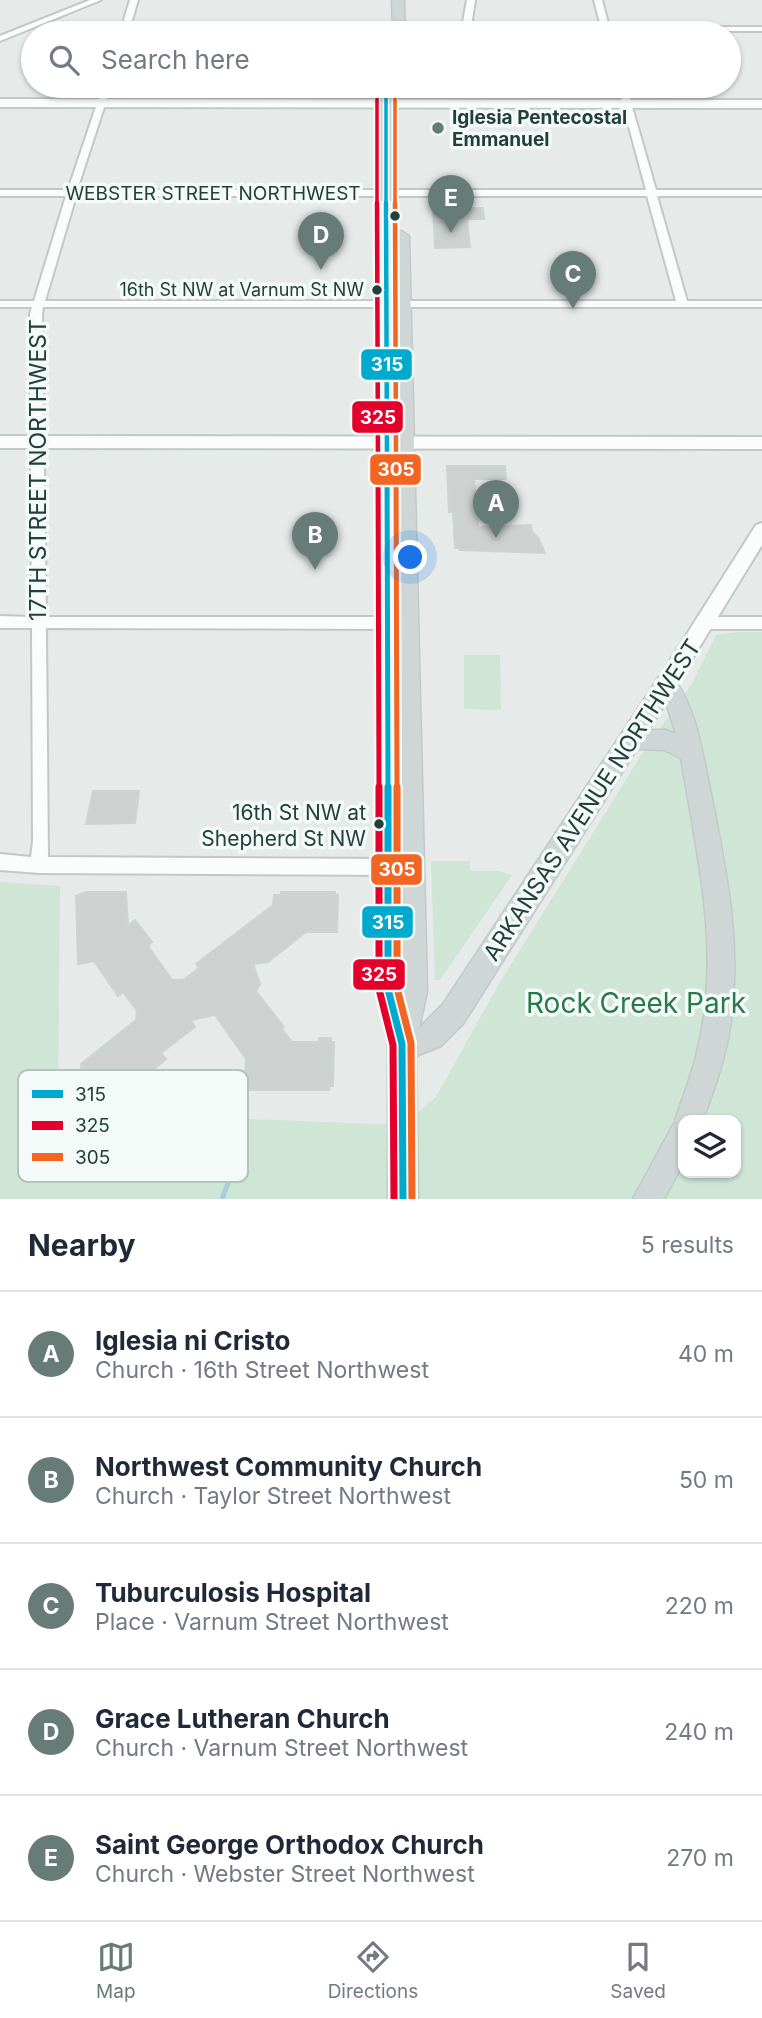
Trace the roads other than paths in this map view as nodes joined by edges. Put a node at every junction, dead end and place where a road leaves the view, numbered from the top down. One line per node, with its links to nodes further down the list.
1 (97, 0): 7 (street)
2 (134, 0): 8 (street)
3 (386, 0): 9 (main road)
4 (398, 0): 10 (main road)
5 (471, 0): 11 (street)
6 (598, 0): 12 (street)
7 (45, 21)
8 (128, 21)
9 (391, 21)
10 (395, 21)
11 (467, 21)
12 (603, 21)
13 (741, 29): 14 (street)
14 (762, 29)
15 (21, 31): 16 (street)
16 (0, 39)
17 (103, 98): 22 (street, 17TH STREET NORTHWEST)
18 (391, 98): 23 (main road)
19 (395, 98): 23 (main road)
20 (625, 98): 24 (street)
21 (0, 103): 22 (street)
22 (101, 103): 23 (street); 27 (street, 17TH STREET NORTHWEST)
23 (393, 104): 24 (street); 28 (main road)
24 (627, 104): 25 (street); 29 (street)
25 (762, 104)
26 (0, 193): 27 (street, WEBSTER STREET NORTHWEST)
27 (72, 193): 28 (street, WEBSTER STREET NORTHWEST); 32 (street, 17TH STREET NORTHWEST)
28 (393, 193): 29 (street, WEBSTER STREET NORTHWEST); 33 (main road)
29 (651, 193): 30 (street, WEBSTER STREET NORTHWEST); 34 (street)
30 (762, 193)
31 (0, 303): 32 (street)
32 (37, 304): 33 (street); 37 (street, 17TH STREET NORTHWEST)
33 (395, 304): 34 (street); 38 (main road)
34 (682, 304): 35 (street)
35 (762, 304)
36 (0, 442): 37 (street)
37 (37, 442): 38 (street); 42 (street, 17TH STREET NORTHWEST)
38 (395, 443): 39 (street); 43 (main road)
39 (762, 443)
40 (762, 530): 44 (street, ARKANSAS AVENUE NORTHWEST)
41 (0, 622): 42 (street)
42 (38, 622): 43 (street); 50 (street, 17TH STREET NORTHWEST)
43 (398, 622): 51 (main road)
44 (706, 622): 45 (street); 46 (street, ARKANSAS AVENUE NORTHWEST)
45 (762, 623)
46 (666, 684): 47 (main road, ARKANSAS AVENUE NORTHWEST); 48 (main road)
47 (629, 739): 48 (main road); 52 (main road, ARKANSAS AVENUE NORTHWEST)
48 (691, 752): 53 (main road)
49 (0, 862): 50 (street)
50 (39, 865): 51 (street)
51 (401, 867): 52 (main road)
52 (402, 1044): 55 (main road)
53 (692, 1115)
54 (678, 1144): 56 (main road)
55 (403, 1199)
56 (648, 1199)

